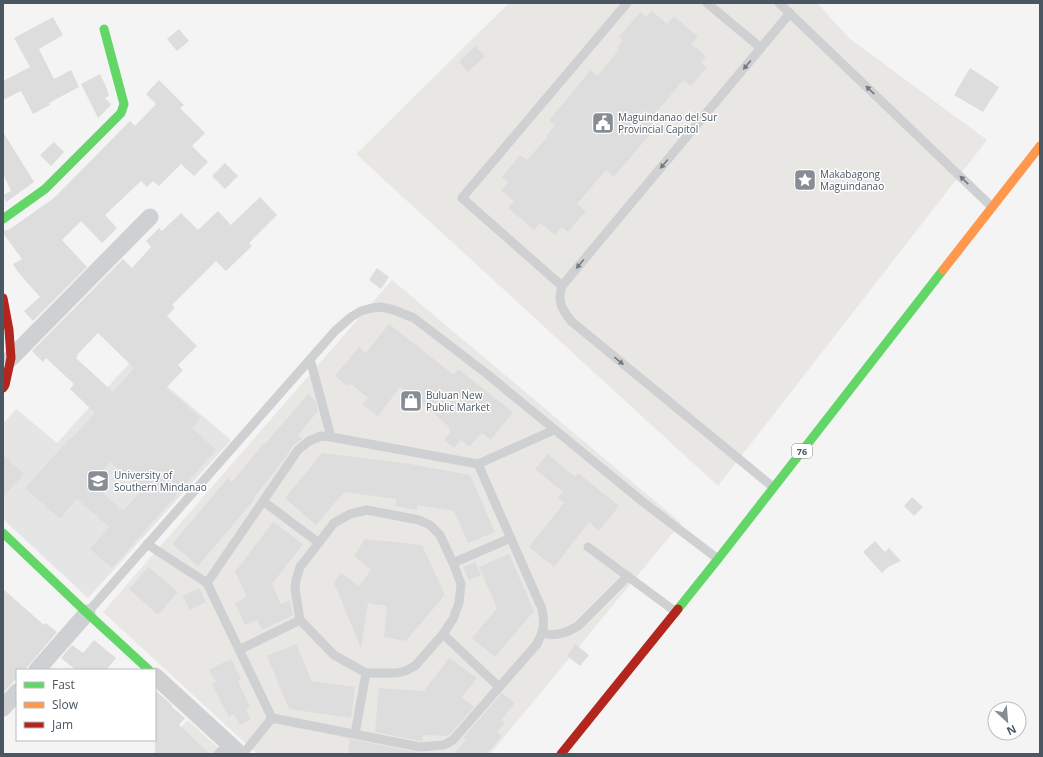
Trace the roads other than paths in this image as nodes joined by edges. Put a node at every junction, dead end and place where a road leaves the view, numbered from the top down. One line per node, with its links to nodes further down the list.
1 (627, 3): 11 (lane)
2 (707, 3): 6 (lane)
3 (779, 3): 4 (lane)
4 (790, 13): 6 (lane); 8 (lane, one-way to 4)
5 (104, 29): 10 (main road)
6 (761, 48): 11 (lane, one-way to 11)
7 (1040, 146): 8 (main road, 76)
8 (992, 207): 19 (main road, 76)
9 (150, 217): 13 (street)
10 (3, 219)
11 (562, 286): 19 (lane, one-way to 19)
12 (3, 298): 13 (main road)
13 (11, 358): 15 (main road)
14 (310, 360): 16 (lane); 17 (lane); 24 (lane)
15 (3, 388)
16 (554, 430): 18 (lane); 26 (lane)
17 (331, 437): 18 (lane); 20 (lane)
18 (478, 464): 22 (lane)
19 (774, 488): 26 (main road, 76)
20 (263, 501): 23 (lane); 29 (lane)
21 (3, 533): 31 (main road)
22 (511, 538): 27 (lane); 33 (lane)
23 (319, 542): 27 (lane); 32 (lane)
24 (147, 544): 29 (lane); 31 (lane)
25 (588, 546): 28 (lane)
26 (718, 560): 30 (main road, 76)
27 (453, 563): 34 (lane)
28 (628, 576): 30 (lane); 33 (lane)
29 (207, 583): 35 (lane)
30 (676, 612): 47 (main road, 76)
31 (87, 613): 36 (street); 37 (main road)
32 (300, 620): 35 (lane); 38 (lane)
33 (542, 633): 40 (lane)
34 (443, 634): 38 (lane); 40 (lane)
35 (239, 650): 43 (lane)
36 (38, 669)
37 (148, 669)
38 (366, 673): 44 (lane)
39 (156, 677): 45 (street)
40 (499, 687): 44 (lane)
41 (16, 693): 42 (street)
42 (3, 708)
43 (272, 718): 44 (lane); 46 (lane)
44 (355, 734)
45 (229, 750)
46 (244, 754)
47 (561, 754)

